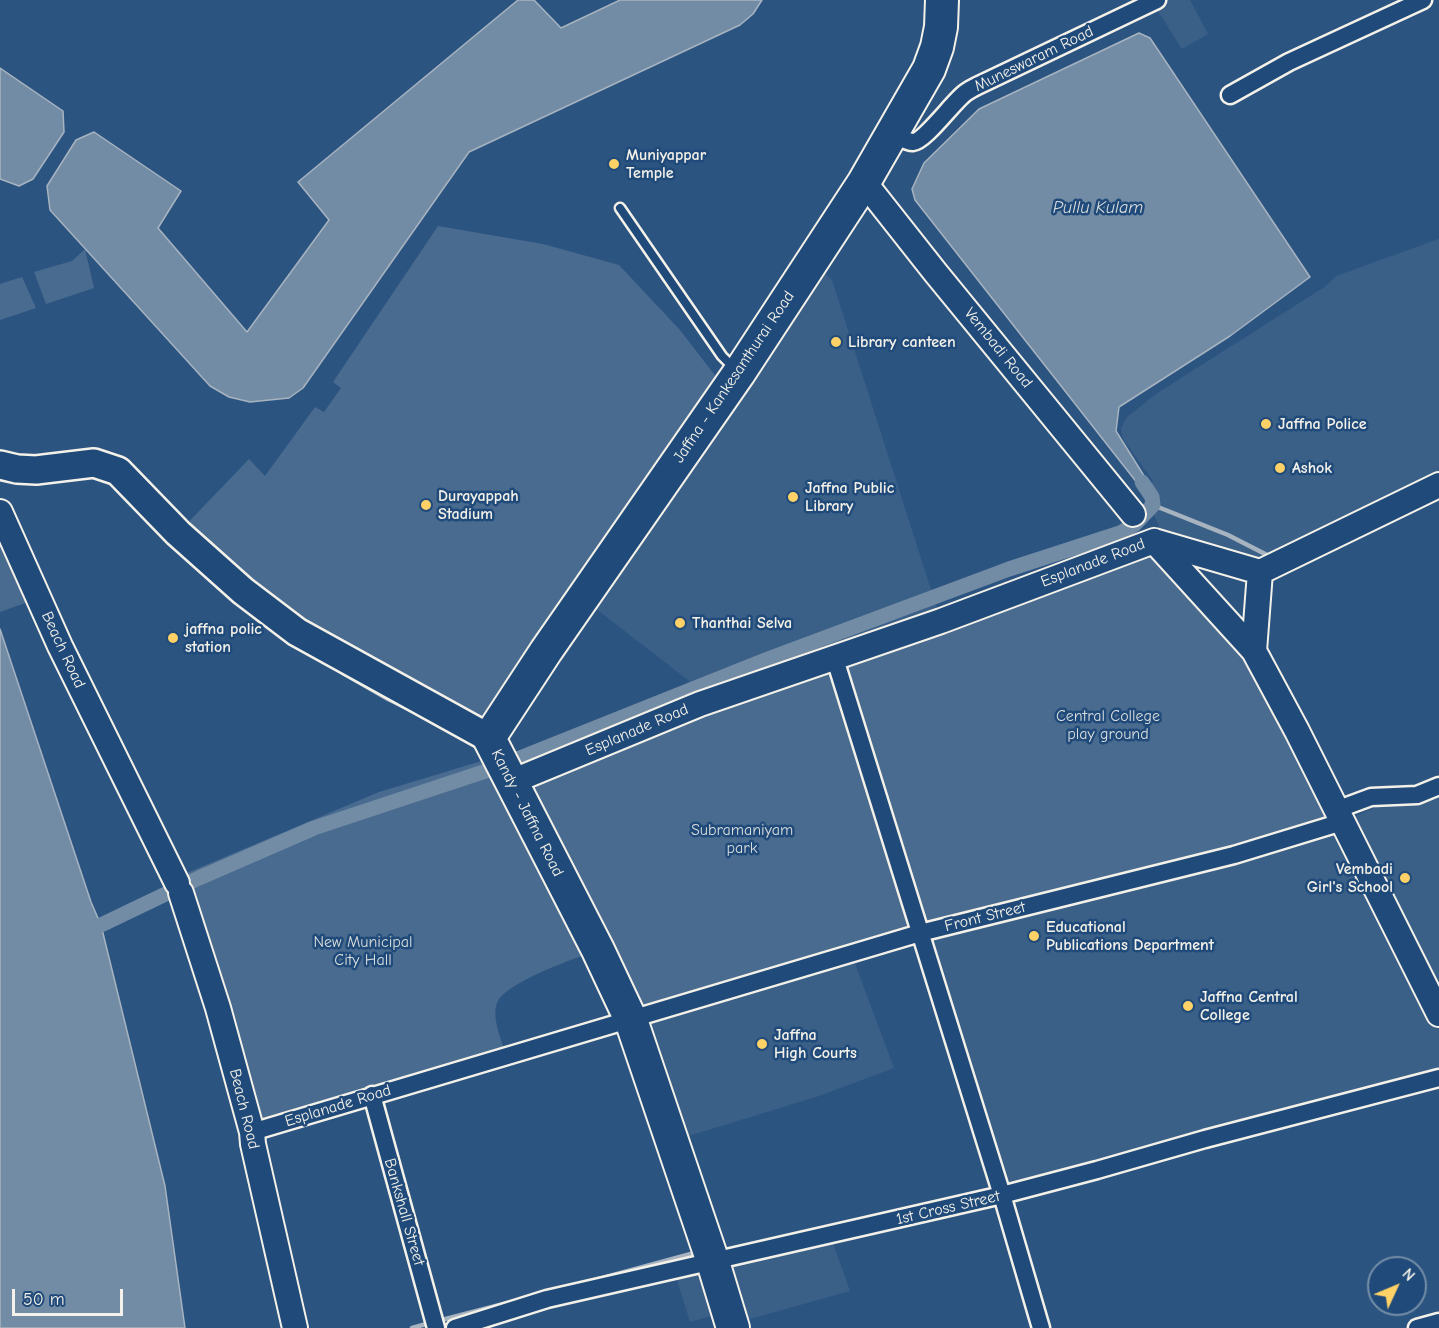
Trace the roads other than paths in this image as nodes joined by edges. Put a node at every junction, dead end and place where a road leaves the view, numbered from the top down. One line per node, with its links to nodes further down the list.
1 (942, 0): 5 (highway, Jaffna - Kankesanthurai Road)
2 (1157, 0): 5 (street, Muneswaram Road)
3 (1423, 0): 4 (street)
4 (1230, 95)
5 (891, 133): 6 (highway, Jaffna - Kankesanthurai Road)
6 (864, 182): 8 (highway, Jaffna - Kankesanthurai Road); 12 (street, Vembadi Road)
7 (621, 208): 8 (lane)
8 (739, 374): 16 (highway, Jaffna - Kankesanthurai Road)
9 (0, 465): 16 (main road, Kandy - Jaffna Road)
10 (1439, 485): 13 (street)
11 (0, 512): 25 (street, Beach Road)
12 (1143, 527): 13 (street); 14 (street, Esplanade Road); 15 (street, Esplanade Road)
13 (1269, 567): 14 (street)
14 (1254, 651): 19 (street, Esplanade Road)
15 (834, 656): 17 (street, Esplanade Road); 20 (street)
16 (489, 738): 17 (highway, Kandy - Jaffna Road)
17 (512, 782): 22 (highway, Kandy - Jaffna Road)
18 (1439, 786): 19 (street, Front Street)
19 (1339, 816): 20 (street, Front Street); 21 (street, Esplanade Road)
20 (920, 933): 22 (street, Front Street); 26 (street)
21 (1439, 1014)
22 (631, 1020): 24 (street, Esplanade Road); 27 (highway, Kandy - Jaffna Road)
23 (1439, 1078): 26 (street, 1st Cross Street)
24 (372, 1095): 25 (street, Esplanade Road); 30 (street, Bankshall Street)
25 (252, 1132): 29 (street, Beach Road)
26 (1002, 1195): 27 (street, 1st Cross Street); 33 (street)
27 (713, 1262): 31 (street, 1st Cross Street); 32 (highway, Kandy - Jaffna Road)
28 (1439, 1322): 34 (street)
29 (295, 1328)
30 (436, 1328)
31 (455, 1328)
32 (733, 1328)
33 (1041, 1328)
34 (1417, 1328)

